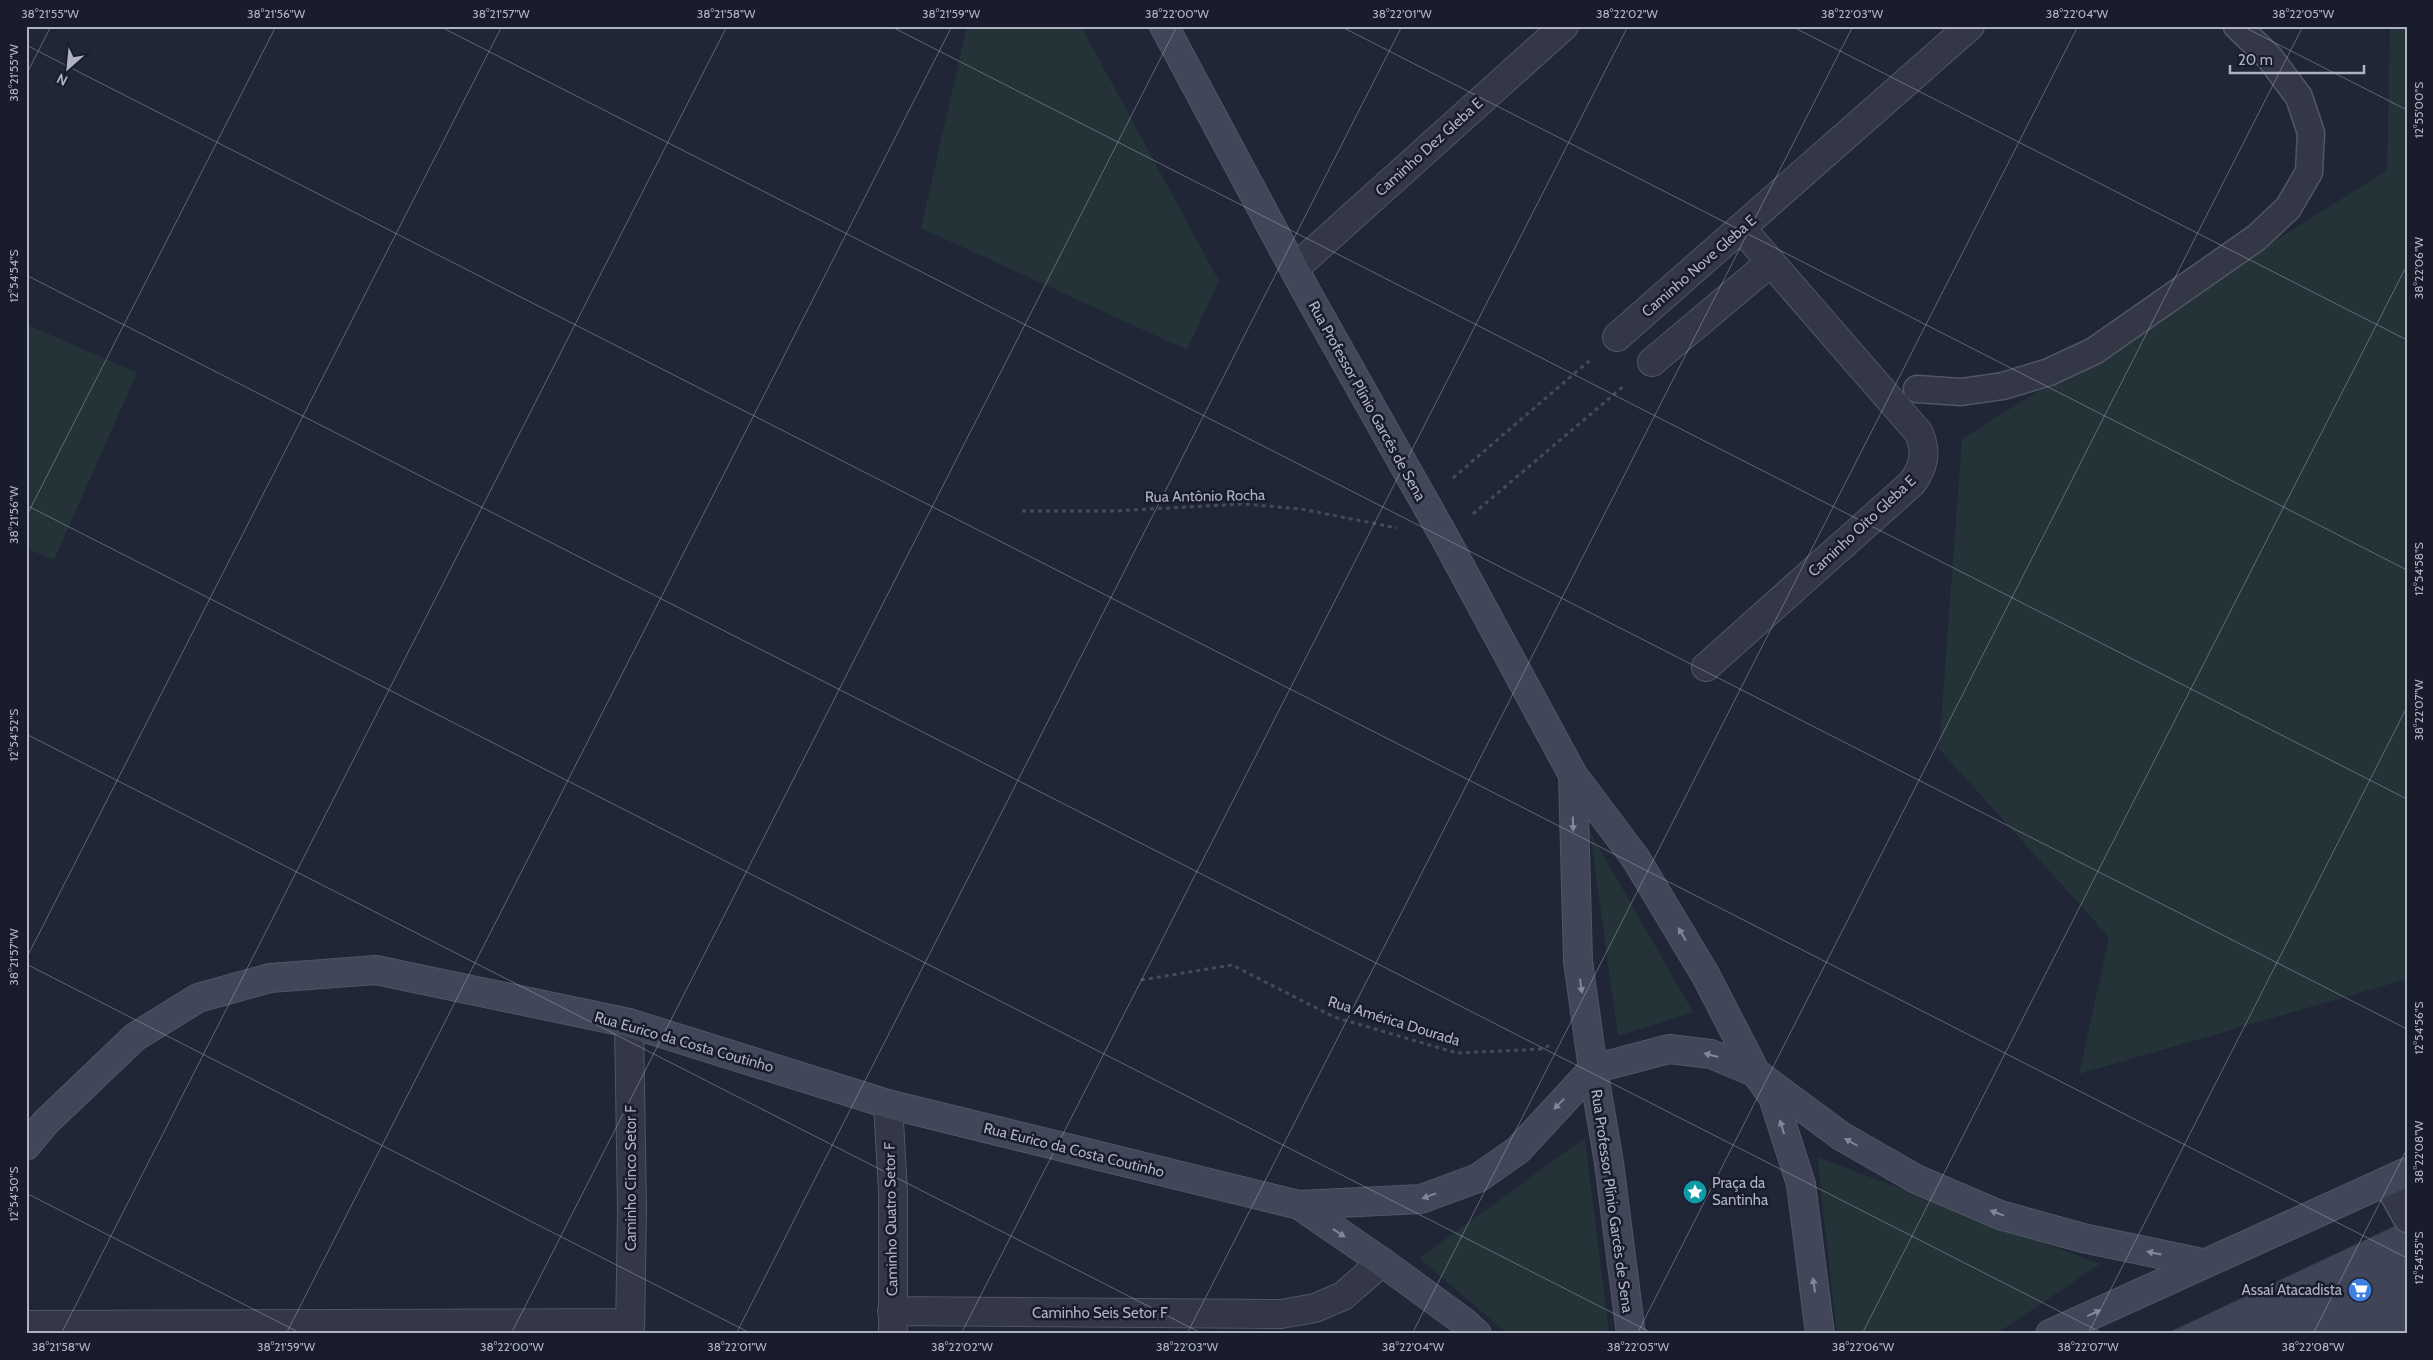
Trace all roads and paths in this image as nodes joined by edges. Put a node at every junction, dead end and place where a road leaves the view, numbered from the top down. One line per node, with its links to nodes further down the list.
1 (1164, 26): 7 (main road, Rua Professor Plínio Garcês de Sena)
2 (1564, 26): 7 (street, Caminho Dez Gleba E)
3 (1970, 26): 5 (street, Caminho Nove Gleba E)
4 (2237, 26): 10 (lane)
5 (1742, 229): 6 (street, Caminho Oito Gleba E); 8 (street, Caminho Nove Gleba E)
6 (1771, 262): 9 (street); 14 (street, Caminho Oito Gleba E)
7 (1295, 268): 11 (main road, Rua Professor Plínio Garcês de Sena)
8 (1616, 337): 11 (path)
9 (1652, 362): 13 (path)
10 (1917, 389)
11 (1424, 503): 13 (main road, Rua Professor Plínio Garcês de Sena)
12 (1022, 511): 13 (path, Rua Antônio Rocha)
13 (1444, 538): 15 (main road, Rua Professor Plínio Garcês de Sena)
14 (1706, 667)
15 (1573, 775): 18 (main road, Rua Professor Plínio Garcês de Sena, one-way to 18); 20 (main road, Rua Professor Plínio Garcês de Sena, one-way to 15)
16 (1141, 980): 18 (path, Rua América Dourada)
17 (629, 1023): 21 (main road, Rua Eurico da Costa Coutinho); 22 (main road, Rua Eurico da Costa Coutinho); 30 (street, Caminho Cinco Setor F)
18 (1587, 1026): 19 (main road, Rua Professor Plínio Garcês de Sena)
19 (1593, 1069): 20 (main road, Rua Professor Plínio Garcês de Sena, one-way to 19); 24 (main road, Rua Eurico da Costa Coutinho, one-way to 24); 32 (main road, Rua Professor Plínio Garcês de Sena)
20 (1756, 1073): 27 (main road, Rua Professor Plínio Garcês de Sena, one-way to 20); 33 (main road, Rua Professor Plínio Garcês de Sena, one-way to 20)
21 (888, 1104): 24 (main road, Rua Eurico da Costa Coutinho); 28 (street, Caminho Quatro Setor F)
22 (26, 1146)
23 (2396, 1177): 25 (lane); 27 (main road)
24 (1299, 1205): 26 (main road, Rua Eurico da Costa Coutinho, one-way to 26)
25 (2407, 1219)
26 (1382, 1262): 28 (street, Caminho Seis Setor F); 31 (main road, Rua Eurico da Costa Coutinho)
27 (2202, 1263): 34 (main road, one-way to 27)
28 (893, 1323)
29 (26, 1325): 30 (street)
30 (630, 1328)
31 (1477, 1334)
32 (1631, 1334)
33 (1820, 1334)
34 (2050, 1334)

